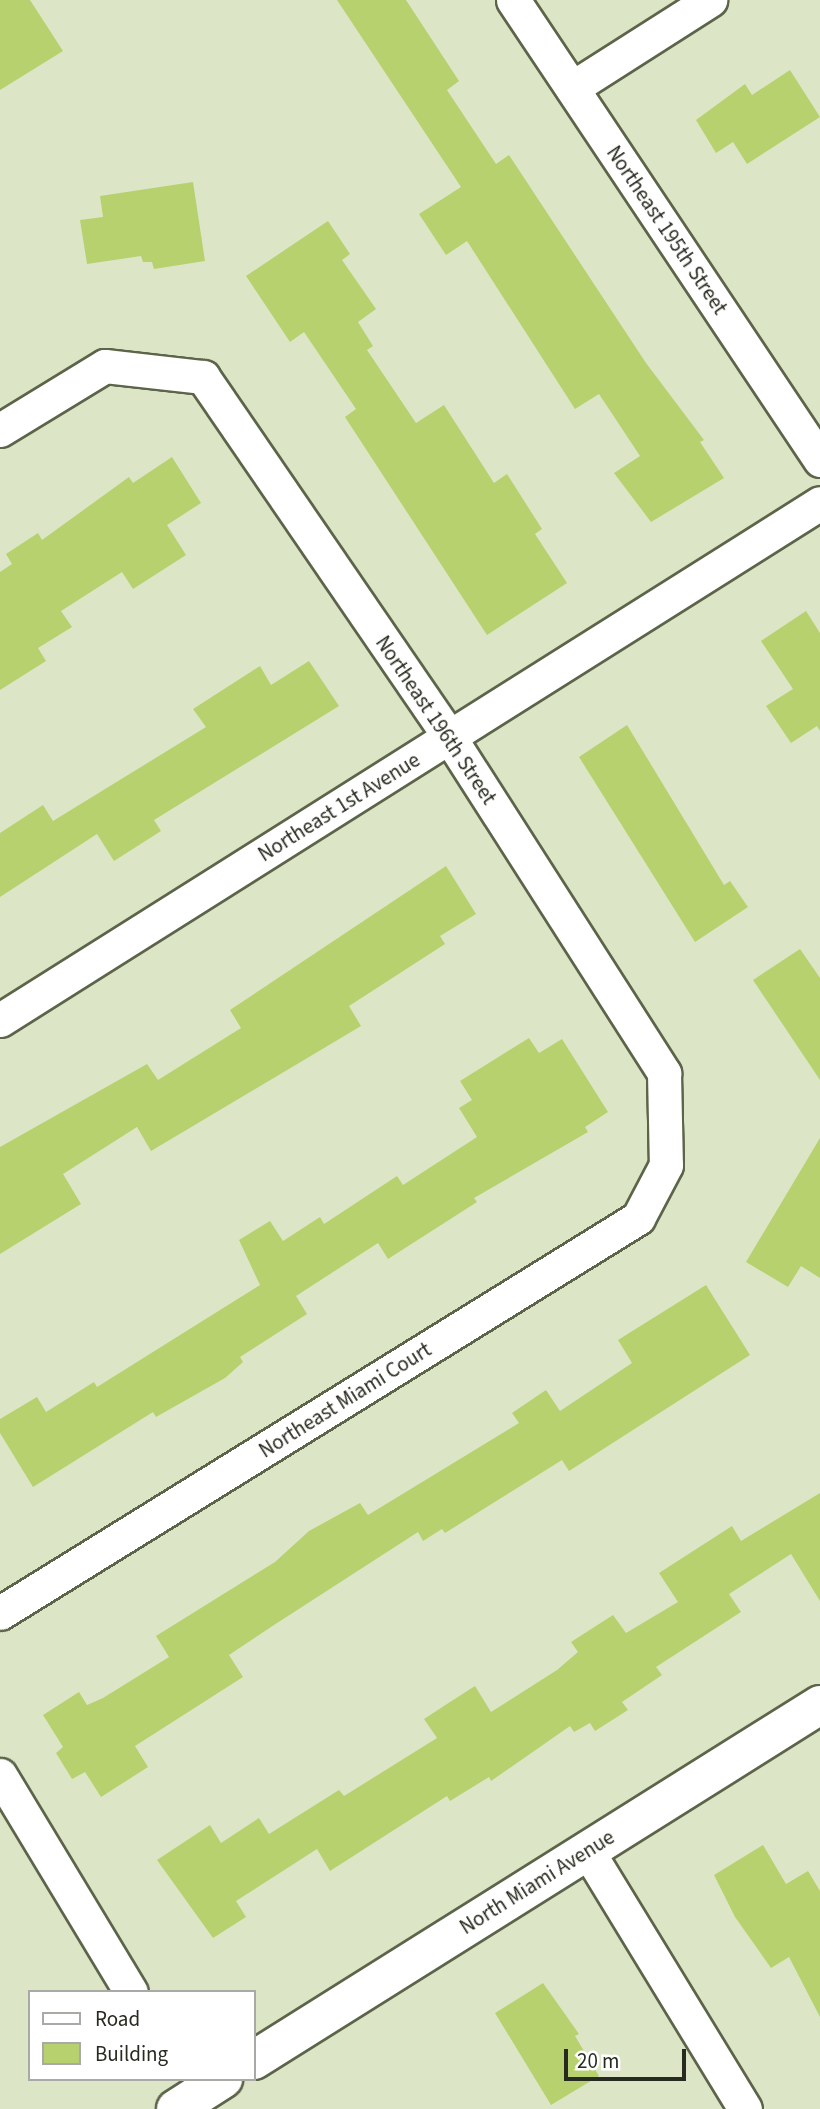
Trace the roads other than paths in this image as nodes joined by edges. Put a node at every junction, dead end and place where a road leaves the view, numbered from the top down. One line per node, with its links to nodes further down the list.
1 (513, 0): 3 (street, Northeast 195th Street)
2 (710, 0): 3 (street)
3 (572, 88): 5 (street, Northeast 195th Street)
4 (0, 430): 7 (street, Northeast 196th Street)
5 (820, 460)
6 (820, 503): 7 (street, Northeast 1st Avenue)
7 (450, 738): 8 (street, Northeast 1st Avenue); 9 (street, Northeast 196th Street)
8 (0, 1020)
9 (666, 1165): 10 (street, Northeast Miami Court)
10 (0, 1613)
11 (820, 1705): 13 (street, North Miami Avenue)
12 (0, 1775): 14 (street)
13 (587, 1850): 15 (street, North Miami Avenue); 16 (street)
14 (130, 1990)
15 (256, 2059)
16 (745, 2109)

